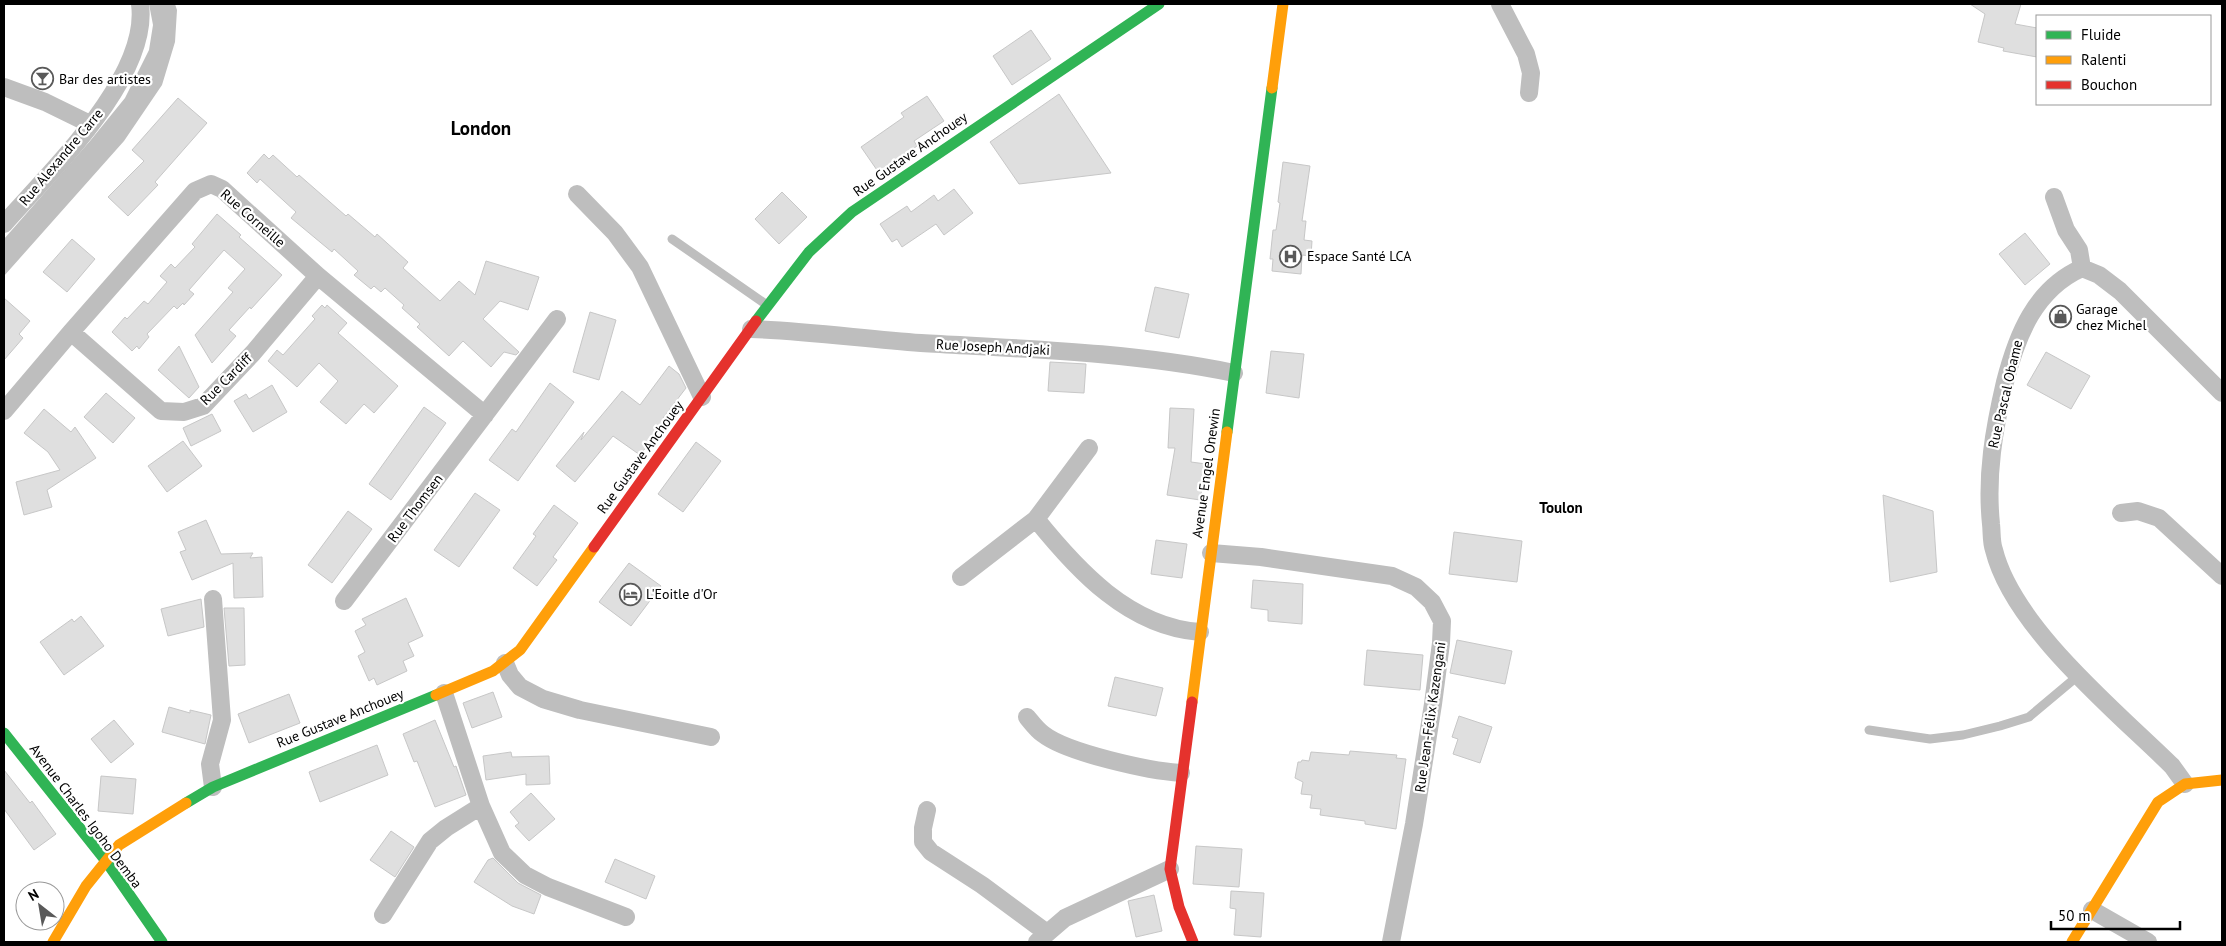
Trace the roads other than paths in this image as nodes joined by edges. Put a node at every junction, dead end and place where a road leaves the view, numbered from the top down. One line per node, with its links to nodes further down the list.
1 (140, 4): 7 (street, Rue Alexandre Carre)
2 (1159, 4): 14 (street, Rue Gustave Anchouey)
3 (1283, 4): 18 (street, Avenue Engel Onewin)
4 (1500, 4): 6 (street)
5 (4, 87): 7 (street)
6 (1529, 93)
7 (90, 124): 10 (street, Rue Alexandre Carre)
8 (578, 194): 20 (street)
9 (2054, 197): 12 (street)
10 (4, 224)
11 (672, 239): 14 (lane)
12 (2082, 268): 19 (street); 33 (street, Rue Pascal Obame)
13 (318, 276): 17 (street, Rue Cardiff); 17 (street, Rue Corneille); 22 (street, Rue Corneille)
14 (767, 305): 16 (street, Rue Gustave Anchouey)
15 (557, 319): 22 (street, Rue Thomsen)
16 (751, 329): 18 (street, Rue Joseph Andjaki); 20 (street, Rue Gustave Anchouey)
17 (71, 332): 21 (street, Rue Corneille)
18 (1234, 373): 26 (street, Avenue Engel Onewin)
19 (2222, 393)
20 (702, 397): 32 (street, Rue Gustave Anchouey)
21 (4, 411)
22 (485, 415): 30 (street, Rue Thomsen)
23 (1089, 448): 25 (street)
24 (2121, 513): 27 (street)
25 (1036, 519): 28 (street); 31 (street)
26 (1211, 553): 31 (street, Avenue Engel Onewin); 54 (street, Rue Jean-Félix Kazengani)
27 (2222, 576)
28 (961, 578)
29 (213, 599): 42 (street)
30 (344, 601)
31 (1200, 632): 39 (street, Avenue Engel Onewin)
32 (505, 663): 34 (street, Rue Gustave Anchouey); 38 (street)
33 (2079, 675): 36 (lane); 41 (street, Rue Pascal Obame)
34 (444, 693): 42 (street, Rue Gustave Anchouey); 43 (street)
35 (1027, 717): 39 (street)
36 (1869, 730)
37 (4, 733): 45 (street, Avenue Charles Igoho Demba)
38 (711, 737)
39 (1182, 773): 46 (street, Avenue Engel Onewin)
40 (2222, 780): 41 (street)
41 (2185, 784): 47 (street)
42 (213, 787): 45 (street, Rue Gustave Anchouey)
43 (481, 806): 48 (street); 49 (street)
44 (927, 810): 50 (street)
45 (106, 861): 51 (street); 52 (street, Avenue Charles Igoho Demba)
46 (1170, 869): 50 (street); 53 (street, Avenue Engel Onewin)
47 (2092, 910): 55 (street); 56 (street)
48 (383, 915)
49 (626, 917)
50 (1042, 937)
51 (53, 942)
52 (162, 942)
53 (1193, 942)
54 (1391, 942)
55 (2072, 942)
56 (2148, 942)

